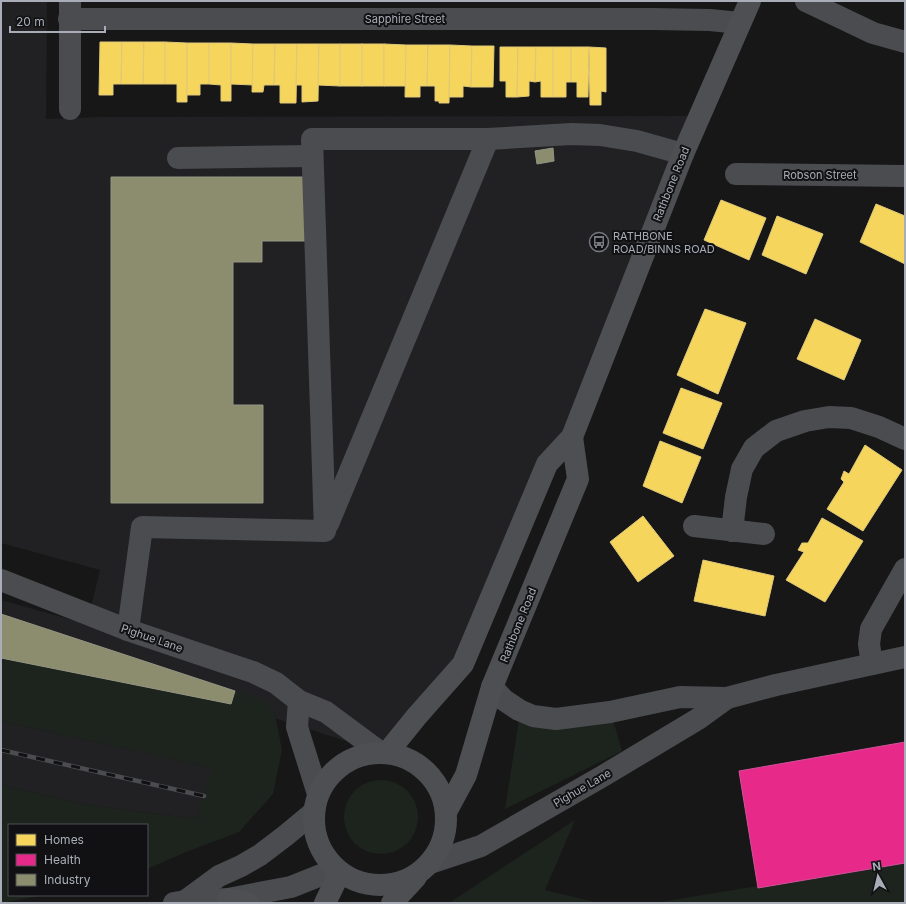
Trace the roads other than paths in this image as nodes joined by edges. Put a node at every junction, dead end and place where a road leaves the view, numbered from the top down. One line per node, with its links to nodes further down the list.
1 (750, 1): 4 (main road, Rathbone Road)
2 (806, 1): 5 (street)
3 (69, 10): 4 (street, Sapphire Street); 6 (street)
4 (740, 23): 8 (main road, Rathbone Road)
5 (905, 42)
6 (70, 109)
7 (488, 139): 8 (street); 9 (street); 17 (street)
8 (683, 154): 13 (main road, Rathbone Road)
9 (312, 156): 10 (street); 17 (street)
10 (178, 158)
11 (736, 174): 12 (street, Robson Street)
12 (905, 176)
13 (572, 437): 24 (main road, Rathbone Road); 27 (main road, Rathbone Road)
14 (905, 439): 16 (street)
15 (694, 526): 16 (street)
16 (732, 530): 18 (street)
17 (325, 531): 21 (street)
18 (764, 534)
19 (905, 569): 23 (street)
20 (1, 580): 21 (street, Pighue Lane)
21 (128, 630): 26 (street, Pighue Lane)
22 (905, 657): 23 (street, Pighue Lane)
23 (872, 664): 25 (street, Pighue Lane)
24 (492, 687): 25 (street, Pighue Lane); 29 (main road, Rathbone Road)
25 (727, 698): 30 (street, Pighue Lane)
26 (299, 701): 27 (street, Pighue Lane); 28 (street)
27 (384, 753): 28 (main road); 29 (main road)
28 (316, 803): 31 (main road); 33 (street)
29 (446, 812): 30 (main road)
30 (426, 867): 31 (main road); 35 (main road)
31 (338, 870): 32 (street); 34 (main road)
32 (238, 901): 33 (street)
33 (179, 902)
34 (325, 903)
35 (392, 903)

